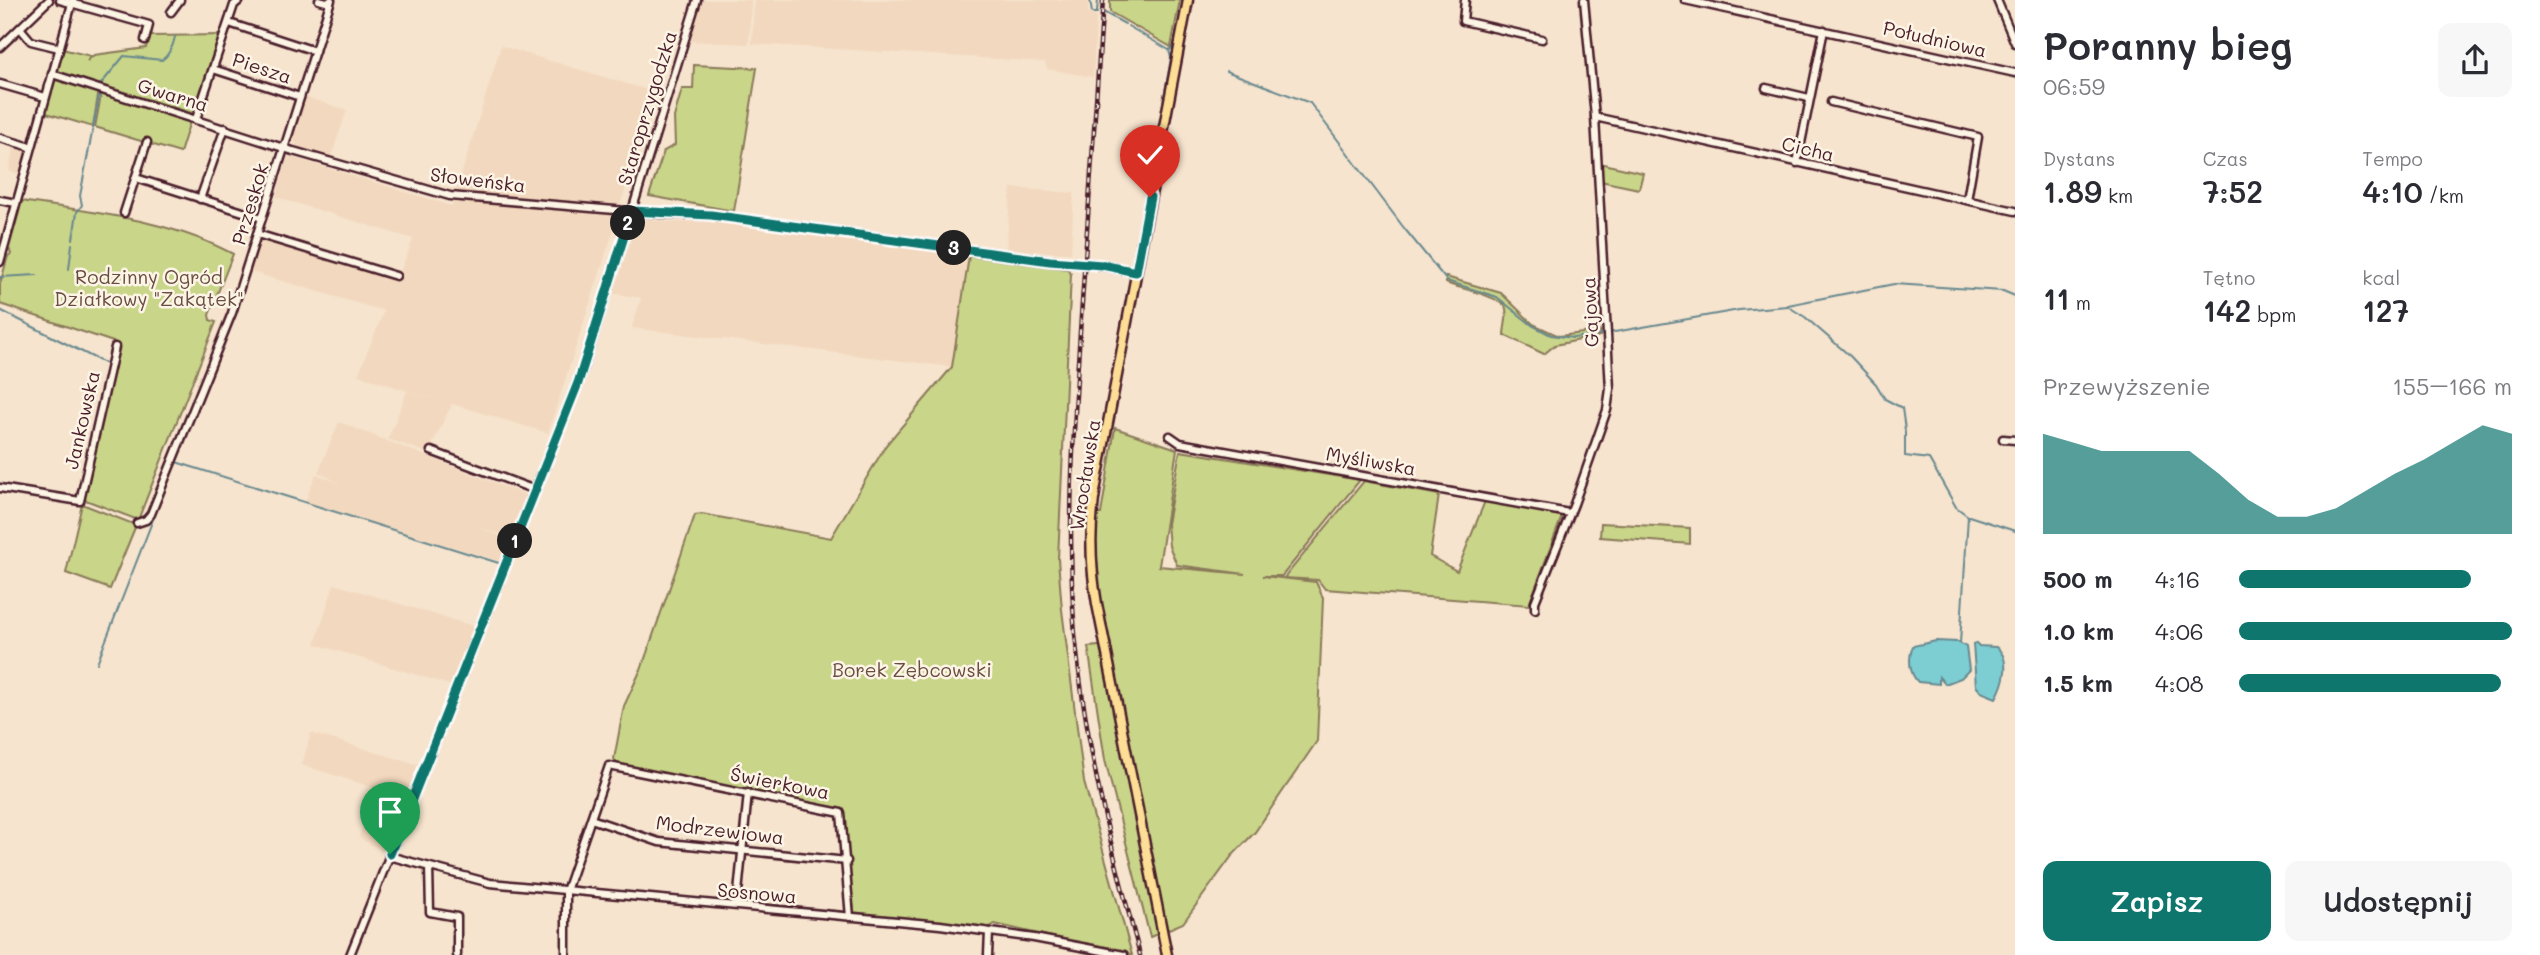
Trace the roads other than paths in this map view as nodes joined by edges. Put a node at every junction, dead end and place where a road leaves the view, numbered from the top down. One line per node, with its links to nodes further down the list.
1 (49, 0): 16 (street)
2 (60, 0): 12 (street)
3 (180, 0): 14 (street)
4 (240, 0): 15 (street, Piesza)
5 (319, 0): 13 (street)
6 (697, 0): 46 (street, Staroprzygodzka)
7 (1188, 0): 52 (main road, Wrocławska)
8 (1465, 0): 18 (street)
9 (1584, 0): 33 (street, Gajowa)
10 (1685, 0): 17 (street, Południowa)
11 (1997, 0): 20 (street)
12 (73, 2): 19 (street); 22 (street)
13 (330, 2): 23 (street, Przeskok)
14 (172, 12)
15 (229, 23): 23 (street, Piesza); 24 (street, Piesza)
16 (20, 28): 21 (street); 22 (street)
17 (1824, 30): 25 (street, Południowa); 31 (street)
18 (1542, 39)
19 (145, 40)
20 (2015, 43)
21 (0, 47)
22 (59, 48): 26 (street)
23 (315, 51): 30 (street, Przeskok)
24 (213, 69): 30 (street, Piesza); 34 (street, Piesza)
25 (2015, 73)
26 (52, 74): 29 (street); 34 (street, Gwarna)
27 (0, 84): 29 (street)
28 (1766, 88): 31 (street)
29 (45, 97): 38 (street)
30 (300, 97): 39 (street, Przeskok)
31 (1809, 98): 40 (street)
32 (1831, 102): 44 (street)
33 (1595, 117): 40 (street, Cicha); 61 (street, Gajowa)
34 (196, 119): 35 (street, Gwarna)
35 (225, 128): 39 (street, Gwarna); 42 (street)
36 (0, 138): 38 (street)
37 (147, 142): 41 (street)
38 (31, 147): 45 (street)
39 (284, 147): 46 (street, Słoweńska); 49 (street, Przeskok)
40 (1797, 163): 44 (street, Cicha)
41 (136, 178): 42 (street); 48 (street)
42 (200, 199): 49 (street)
43 (0, 200): 45 (street)
44 (1966, 200): 47 (street, Cicha)
45 (16, 203): 51 (street)
46 (632, 211): 52 (street, Słoweńska, bridge); 60 (street, Staroprzygodzka)
47 (2015, 211)
48 (124, 213)
49 (262, 218): 50 (street, Przeskok)
50 (257, 234): 53 (street); 62 (street, Przeskok)
51 (0, 261)
52 (1136, 272): 79 (main road, Wrocławska)
53 (396, 276)
54 (115, 347): 59 (street, Jankowska)
55 (1170, 436): 61 (street, Myśliwska)
56 (2003, 439): 57 (street)
57 (2015, 440)
58 (431, 451): 60 (street)
59 (0, 488)
60 (535, 490): 67 (street, Staroprzygodzka)
61 (1569, 513): 63 (street, Gajowa)
62 (137, 523)
63 (1535, 609)
64 (748, 793): 65 (street, Świerkowa); 66 (street); 68 (street, Świerkowa)
65 (591, 819): 66 (street, Modrzewiowa); 70 (street)
66 (743, 849): 68 (street, Modrzewiowa); 71 (street)
67 (390, 855): 69 (street, Sosnowa); 74 (street, Staroprzygodzka)
68 (847, 861): 72 (street, Świerkowa)
69 (429, 867): 70 (street, Sosnowa); 75 (street)
70 (566, 891): 72 (street, Sosnowa); 76 (street)
71 (737, 903)
72 (850, 917): 73 (street, Sosnowa)
73 (989, 932): 77 (street); 78 (street, Sosnowa)
74 (350, 955)
75 (457, 955)
76 (566, 955)
77 (988, 955)
78 (1124, 955)
79 (1166, 955)

